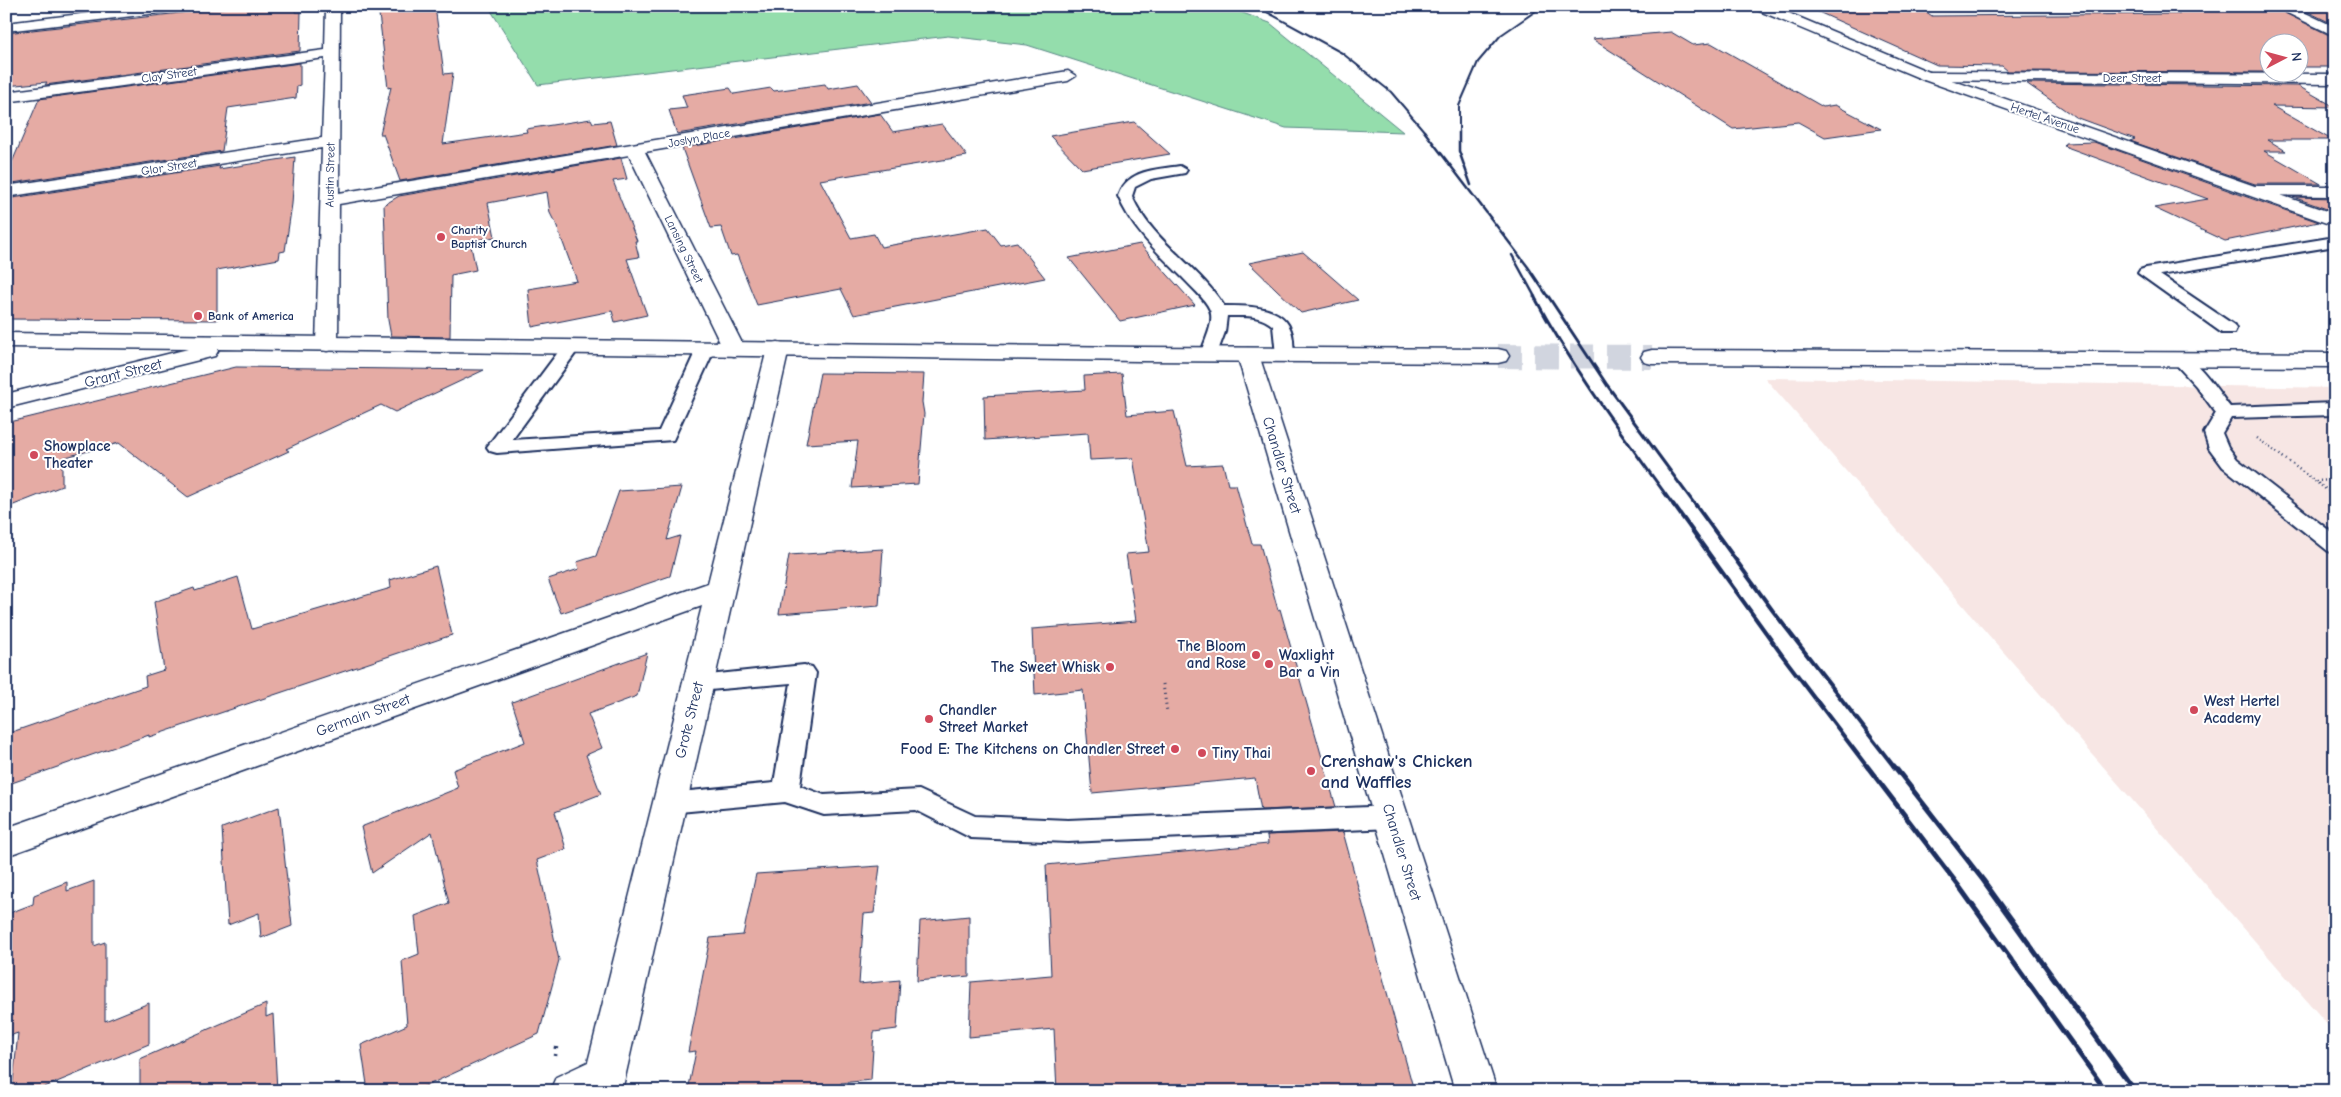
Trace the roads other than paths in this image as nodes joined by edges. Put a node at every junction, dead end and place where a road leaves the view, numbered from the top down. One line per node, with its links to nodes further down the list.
1 (183, 6): 5 (street)
2 (333, 6): 7 (street, Austin Street)
3 (1760, 6): 9 (street, Hertel Avenue)
4 (2280, 6): 6 (street)
5 (6, 27)
6 (2335, 32)
7 (332, 53): 11 (street, Clay Street); 12 (street, Austin Street)
8 (1068, 76): 13 (street, Joslyn Place)
9 (1929, 77): 10 (street, Deer Street); 15 (street, Hertel Avenue)
10 (2335, 78)
11 (6, 96)
12 (331, 142): 17 (street, Glor Street); 18 (street, Austin Street)
13 (635, 149): 18 (street, Joslyn Place); 28 (street, Lansing Street)
14 (1180, 170): 21 (lane)
15 (2253, 191): 16 (street); 19 (street, Hertel Avenue)
16 (2335, 191)
17 (6, 192)
18 (330, 200): 25 (street, Austin Street)
19 (2335, 220)
20 (2335, 241): 22 (lane)
21 (1218, 311): 30 (lane); 32 (lane)
22 (2228, 329)
23 (6, 340): 24 (street)
24 (239, 342): 25 (street); 37 (street, Grant Street)
25 (327, 344): 26 (street)
26 (571, 347): 27 (street); 27 (lane)
27 (706, 348): 28 (street)
28 (734, 349): 29 (street)
29 (778, 349): 30 (street); 41 (street, Grote Street)
30 (1209, 355): 31 (street)
31 (1248, 355): 32 (street); 45 (street, Chandler Street)
32 (1285, 355): 33 (street)
33 (1498, 356)
34 (1652, 357): 35 (street)
35 (2181, 360): 36 (street); 39 (lane)
36 (2335, 360)
37 (6, 402)
38 (2335, 409): 39 (lane)
39 (2225, 413): 40 (lane)
40 (2335, 546)
41 (720, 589): 42 (street, Grote Street); 46 (street, Germain Street)
42 (698, 683): 43 (lane); 44 (street, Grote Street)
43 (786, 792): 44 (lane); 45 (lane)
44 (669, 803): 47 (street, Grote Street)
45 (1392, 818): 48 (street, Chandler Street)
46 (6, 842)
47 (592, 1085)
48 (1476, 1091)

